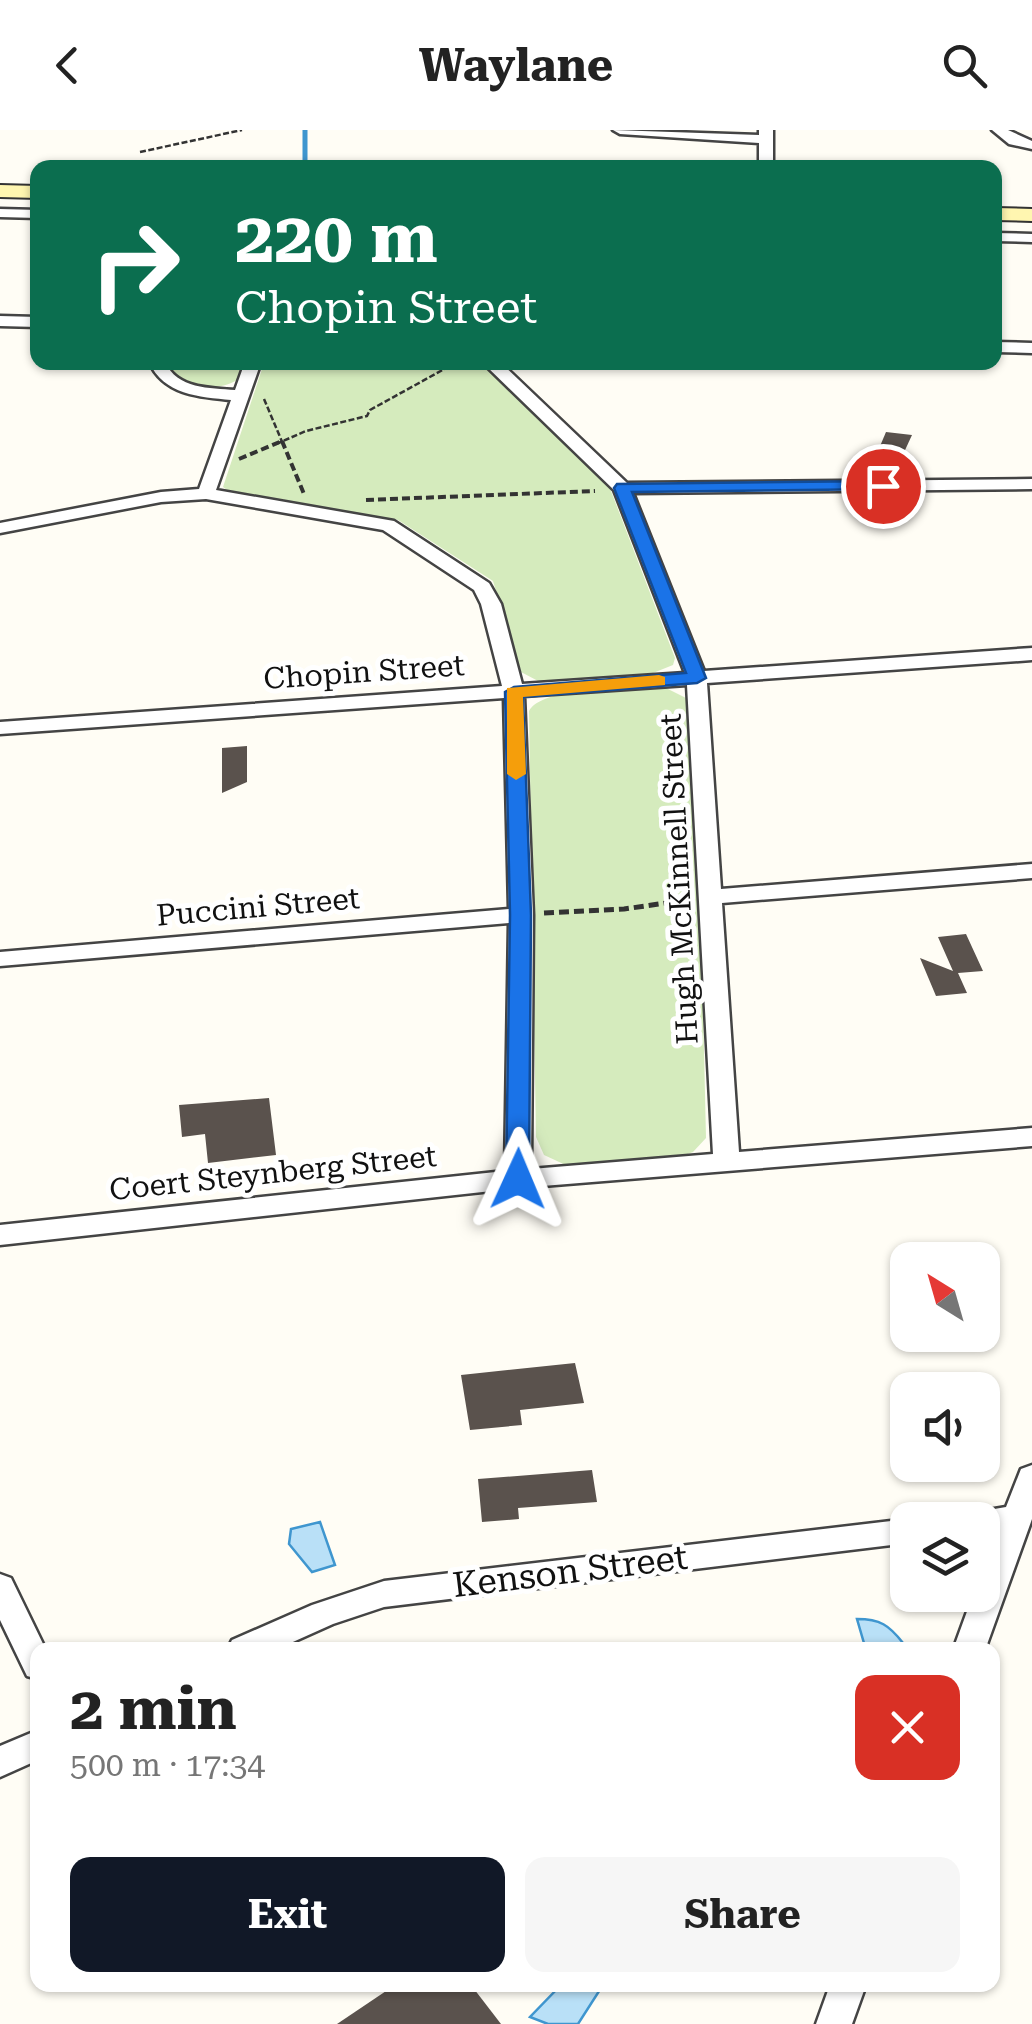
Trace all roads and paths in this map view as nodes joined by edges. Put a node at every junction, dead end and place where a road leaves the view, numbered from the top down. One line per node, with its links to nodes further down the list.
1 (242, 130): 6 (path)
2 (620, 130): 4 (street)
3 (999, 130): 5 (street)
4 (765, 134): 7 (street)
5 (1032, 145)
6 (140, 152)
7 (766, 160)
8 (0, 191): 9 (main road)
9 (30, 192)
10 (0, 214): 11 (street)
11 (30, 214)
12 (1002, 214): 13 (main road)
13 (1032, 215)
14 (1002, 238): 15 (street)
15 (1032, 238)
16 (0, 321): 17 (street)
17 (30, 322)
18 (1002, 347): 19 (street)
19 (1032, 348)
20 (160, 370): 23 (street)
21 (442, 370): 24 (path)
22 (499, 370): 27 (street, Hugh McKinnell Street)
23 (248, 380): 24 (path); 25 (street)
24 (280, 440): 25 (path); 28 (path)
25 (218, 464): 29 (street)
26 (1032, 484): 27 (street)
27 (622, 488): 30 (path); 35 (street, Hugh McKinnell Street)
28 (301, 490): 31 (path); 32 (path); 32 (path)
29 (206, 494): 31 (street); 33 (street)
30 (353, 500)
31 (244, 501): 32 (street)
32 (312, 502): 36 (street)
33 (0, 528)
34 (1032, 654): 35 (street, Chopin Street)
35 (697, 678): 36 (street, Chopin Street); 39 (street, Hugh McKinnell Street)
36 (514, 692): 37 (street, Chopin Street); 40 (street)
37 (0, 728)
38 (1032, 871): 39 (street)
39 (710, 897): 40 (path); 43 (street, Hugh McKinnell Street)
40 (520, 915): 41 (street, Puccini Street); 44 (street)
41 (0, 959)
42 (1031, 1139): 43 (street, Coert Steynberg Street)
43 (726, 1163): 44 (street, Coert Steynberg Street)
44 (518, 1179): 45 (street, Coert Steynberg Street)
45 (0, 1235)
46 (1032, 1478): 47 (street)
47 (1016, 1518): 48 (street); 52 (street)
48 (1000, 1520)
49 (890, 1533): 51 (street, Kenson Street)
50 (0, 1587): 53 (street)
51 (261, 1642)
52 (971, 1642)
53 (30, 1649)
54 (30, 1748): 55 (street)
55 (0, 1762)
56 (845, 1992): 57 (street)
57 (834, 2024)

